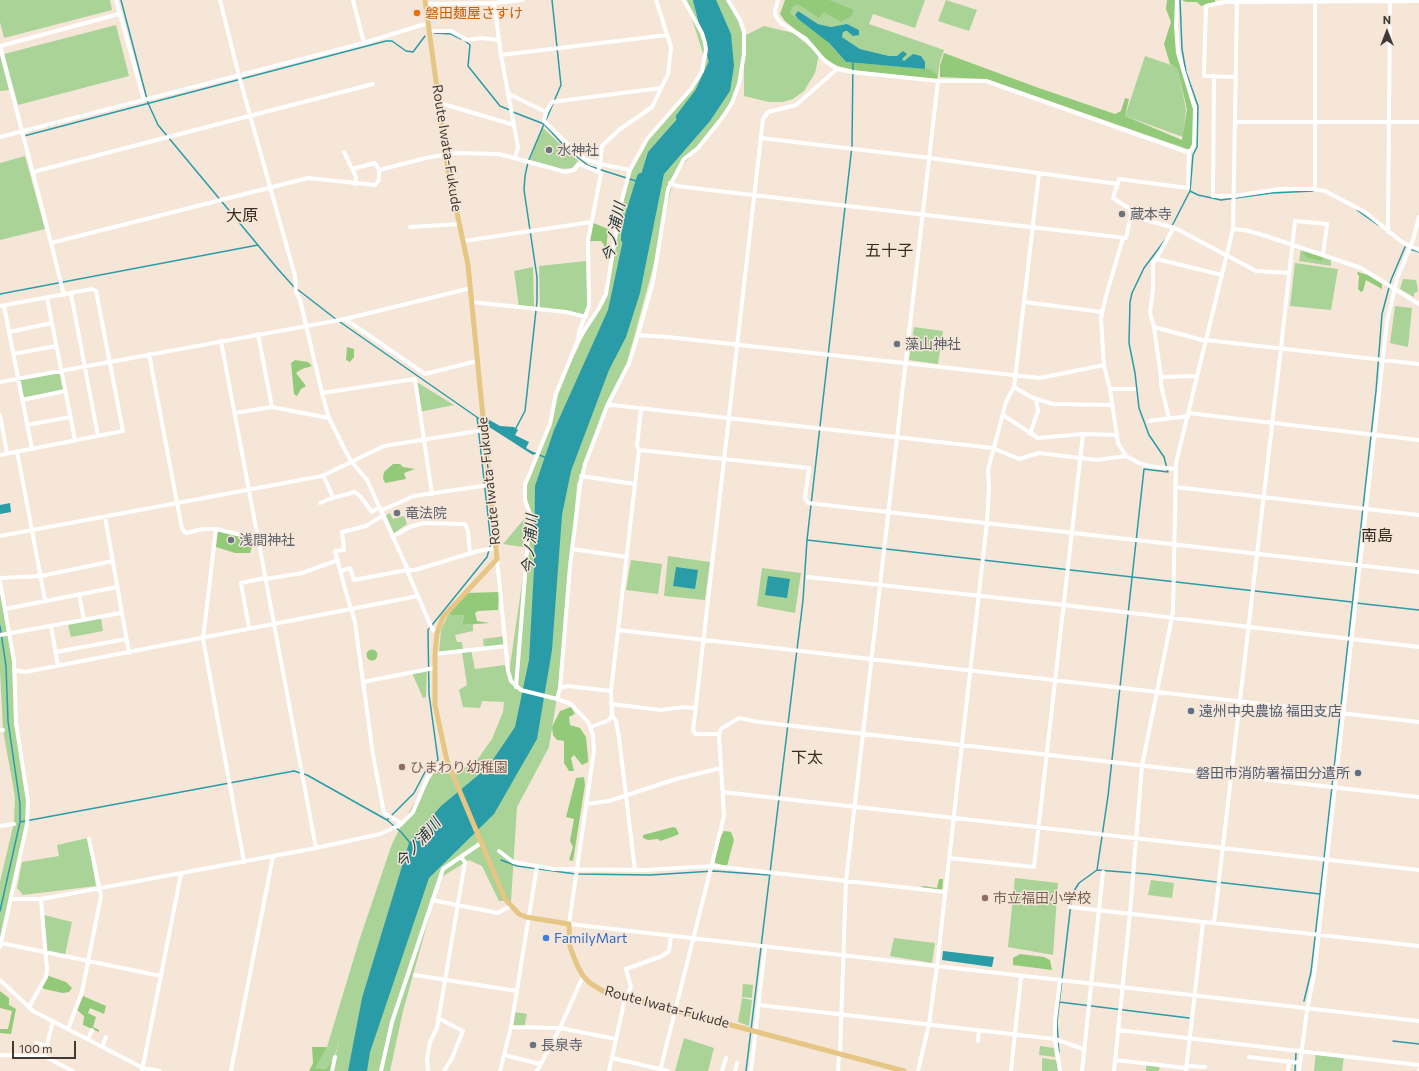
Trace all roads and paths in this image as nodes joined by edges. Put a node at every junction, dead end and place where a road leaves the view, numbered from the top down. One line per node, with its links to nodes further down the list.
1 (116, 0): 16 (street)
2 (220, 0): 25 (street)
3 (353, 0): 21 (street)
4 (522, 0): 15 (street)
5 (656, 0): 19 (street)
6 (684, 0): 52 (street)
7 (728, 0): 56 (street)
8 (778, 0): 24 (street)
9 (1177, 0): 44 (street)
10 (1238, 1): 11 (street); 26 (street); 27 (street)
11 (1314, 1): 12 (street); 39 (street)
12 (1390, 1): 13 (street); 37 (street)
13 (1419, 1)
14 (425, 2): 15 (street); 17 (main road, Route Iwata-Fukude)
15 (494, 2): 20 (street)
16 (119, 14): 22 (street); 32 (street)
17 (428, 23): 18 (main road, Route Iwata-Fukude); 21 (street)
18 (429, 31): 20 (street); 33 (main road, Route Iwata-Fukude)
19 (667, 35): 23 (street); 30 (street)
20 (499, 40): 23 (street)
21 (364, 43): 25 (street)
22 (0, 46): 41 (street)
23 (501, 55): 31 (street)
24 (837, 68): 28 (street); 43 (street)
25 (238, 76): 32 (street); 35 (street)
26 (1214, 76): 27 (street); 62 (street)
27 (1236, 76): 36 (street)
28 (938, 81): 44 (street); 48 (street)
29 (373, 84): 35 (street)
30 (661, 88): 34 (street); 49 (street)
31 (509, 94): 34 (street); 40 (street)
32 (144, 100): 41 (street)
33 (440, 103): 40 (street); 46 (main road, Route Iwata-Fukude)
34 (546, 112): 49 (street)
35 (250, 116): 53 (street); 59 (street)
36 (1236, 122): 39 (street); 62 (street)
37 (1388, 122): 38 (street); 39 (street); 72 (street)
38 (1419, 122)
39 (1314, 123): 60 (street)
40 (514, 125): 47 (street)
41 (22, 131): 42 (street); 53 (street)
42 (0, 137)
43 (761, 138): 48 (street); 61 (street)
44 (1189, 151): 58 (street)
45 (344, 152): 50 (street)
46 (446, 155): 47 (street); 51 (street); 67 (main road, Route Iwata-Fukude)
47 (515, 158): 54 (street)
48 (930, 158): 55 (street); 63 (street)
49 (600, 164): 52 (street); 54 (street)
50 (352, 169): 51 (street); 57 (street)
51 (379, 170): 57 (street)
52 (630, 170): 102 (street)
53 (32, 172): 75 (street)
54 (598, 172): 66 (street)
55 (1039, 173): 58 (street); 70 (street)
56 (670, 183): 61 (street); 101 (street)
57 (355, 184): 59 (street)
58 (1118, 184): 64 (street)
59 (270, 187): 75 (street); 97 (street)
60 (1314, 189): 62 (street); 72 (street)
61 (754, 195): 63 (street); 105 (street)
62 (1234, 196): 71 (street)
63 (923, 215): 70 (street); 113 (street)
64 (1131, 216): 69 (street); 73 (street)
65 (1419, 216): 77 (street)
66 (591, 222): 74 (street); 94 (street)
67 (460, 224): 68 (street); 74 (main road, Route Iwata-Fukude)
68 (410, 227)
69 (1174, 227): 80 (street); 81 (street)
70 (1032, 228): 73 (street); 90 (street)
71 (1233, 229): 76 (street); 80 (street)
72 (1388, 232): 77 (street)
73 (1123, 238): 93 (street)
74 (464, 241): 84 (main road, Route Iwata-Fukude)
75 (51, 244): 87 (street)
76 (1292, 245): 79 (street); 79 (street); 82 (street)
77 (1409, 248): 78 (street); 85 (street)
78 (1419, 250)
79 (1323, 255): 85 (street)
80 (1227, 256): 82 (street); 83 (street)
81 (1156, 259): 83 (street); 98 (street)
82 (1289, 274): 107 (street)
83 (1222, 275): 104 (street)
84 (471, 288): 89 (main road, Route Iwata-Fukude); 95 (street)
85 (1394, 289): 91 (street); 110 (street)
86 (71, 294): 87 (street); 112 (street); 116 (street)
87 (64, 295): 88 (street)
88 (48, 298): 92 (street); 96 (street)
89 (472, 302): 94 (street); 111 (main road, Route Iwata-Fukude)
90 (1024, 302): 93 (street); 118 (street)
91 (1419, 304)
92 (2, 306): 99 (street)
93 (1102, 312): 115 (street)
94 (586, 317): 102 (street)
95 (345, 319): 97 (street); 111 (street)
96 (52, 323): 99 (street); 106 (street)
97 (306, 325): 100 (street); 127 (street)
98 (1154, 327): 104 (street); 120 (street)
99 (9, 332): 108 (street)
100 (258, 334): 103 (street); 132 (street)
101 (638, 335): 105 (street); 131 (street)
102 (578, 340): 243 (street)
103 (221, 341): 109 (street); 134 (street)
104 (1206, 341): 107 (street); 119 (street)
105 (737, 344): 113 (street); 141 (street)
106 (56, 346): 108 (street); 117 (street)
107 (1281, 348): 110 (street); 143 (street)
108 (13, 354): 121 (street)
109 (149, 354): 112 (street); 175 (street)
110 (1383, 360): 114 (street); 149 (street)
111 (478, 361): 145 (main road, Route Iwata-Fukude)
112 (110, 362): 116 (street); 150 (street)
113 (906, 364): 118 (street); 151 (street)
114 (1419, 364)
115 (1104, 365): 118 (street); 124 (street)
116 (85, 366): 117 (street); 150 (street)
117 (61, 370): 121 (street); 126 (street)
118 (1015, 376): 123 (street)
119 (1197, 376): 120 (street); 137 (street)
120 (1161, 377): 140 (street)
121 (17, 379): 122 (street); 129 (street)
122 (0, 382)
123 (1014, 386): 128 (street); 136 (street)
124 (1110, 389): 125 (street); 130 (street)
125 (1134, 389)
126 (65, 391): 129 (street); 138 (street)
127 (322, 393): 139 (street); 153 (street)
128 (1036, 399): 130 (street); 146 (street)
129 (22, 400): 144 (street)
130 (1112, 405): 148 (street)
131 (607, 406): 133 (street); 167 (street)
132 (272, 407): 134 (street); 139 (street)
133 (641, 409): 141 (street); 157 (street)
134 (235, 413): 171 (street)
135 (0, 415): 159 (street)
136 (1003, 415): 146 (street); 155 (street)
137 (1188, 415): 140 (street); 143 (street); 165 (street)
138 (70, 417): 144 (street); 152 (street)
139 (329, 418): 164 (street)
140 (1169, 418): 142 (street)
141 (728, 419): 151 (street); 163 (street)
142 (1149, 421)
143 (1272, 423): 149 (street); 173 (street)
144 (27, 425): 156 (street)
145 (484, 430): 153 (street); 169 (main road, Route Iwata-Fukude)
146 (1030, 434): 147 (street)
147 (1083, 434): 148 (street); 162 (street)
148 (1117, 435): 161 (street)
149 (1376, 435): 154 (street); 177 (street)
150 (98, 436): 152 (street)
151 (897, 438): 155 (street); 179 (street)
152 (74, 440): 156 (street)
153 (424, 440): 164 (street); 172 (street)
154 (1419, 440)
155 (993, 448): 162 (street); 182 (street)
156 (32, 449): 158 (street)
157 (639, 450): 163 (street); 168 (street)
158 (17, 451): 159 (street); 184 (street)
159 (7, 453): 160 (street)
160 (0, 455)
161 (1126, 456): 162 (street); 165 (street)
162 (1081, 458): 185 (street)
163 (724, 459): 179 (street); 229 (street)
164 (351, 461): 166 (street); 178 (street)
165 (1176, 469): 170 (street)
166 (323, 476): 171 (street); 174 (street)
167 (581, 476): 168 (street); 191 (street)
168 (635, 484): 194 (street)
169 (489, 485): 172 (street); 190 (main road, Route Iwata-Fukude)
170 (1175, 487): 173 (street); 189 (street)
171 (250, 489): 175 (street); 188 (street)
172 (432, 494): 178 (street)
173 (1263, 497): 177 (street); 192 (street)
174 (333, 498): 176 (street); 178 (street)
175 (177, 503): 181 (street); 183 (street)
176 (320, 503)
177 (1368, 509): 180 (street); 198 (street)
178 (382, 511): 187 (street); 196 (street)
179 (889, 512): 182 (street); 207 (street)
180 (1419, 514)
181 (105, 517): 184 (street); 197 (street)
182 (987, 522): 185 (street); 210 (street)
183 (216, 529): 188 (street); 228 (street)
184 (32, 530): 186 (street); 202 (street)
185 (1073, 532): 189 (street); 213 (street)
186 (0, 536)
187 (392, 537): 193 (street); 199 (street)
188 (258, 539): 205 (street)
189 (1175, 544): 192 (street); 217 (street)
190 (496, 548): 193 (street); 195 (main road, Route Iwata-Fukude)
191 (572, 549): 194 (street); 244 (street)
192 (1257, 553): 198 (street); 222 (street)
193 (470, 554): 199 (street)
194 (627, 557): 223 (street)
195 (497, 559): 224 (main road, Route Iwata-Fukude); 231 (street)
196 (338, 560): 200 (street); 205 (street)
197 (113, 562): 202 (street); 208 (street)
198 (1361, 565): 201 (street); 230 (street)
199 (406, 569): 200 (street); 211 (street)
200 (341, 571): 215 (street)
201 (1419, 572)
202 (40, 576): 204 (street); 212 (street)
203 (808, 577): 207 (street)
204 (0, 578)
205 (266, 579): 219 (street); 221 (street)
206 (0, 582): 214 (street)
207 (880, 584): 210 (street); 236 (street)
208 (117, 587): 209 (street); 216 (street)
209 (79, 594): 212 (street); 218 (street)
210 (978, 595): 213 (street); 240 (street)
211 (418, 596): 215 (street); 224 (street)
212 (45, 600): 214 (street)
213 (1064, 605): 217 (street); 241 (street)
214 (5, 609): 225 (street)
215 (351, 609): 219 (street); 242 (street)
216 (121, 613): 218 (street); 227 (street)
217 (1172, 618): 222 (street); 246 (street)
218 (84, 620): 220 (street)
219 (274, 623): 221 (street); 277 (street)
220 (51, 626): 225 (street); 233 (street)
221 (249, 628): 228 (street)
222 (1248, 628): 230 (street); 248 (street)
223 (618, 630): 229 (street); 245 (street)
224 (437, 633): 235 (main road, Route Iwata-Fukude)
225 (8, 634): 226 (street); 239 (street)
226 (0, 635)
227 (126, 639): 233 (street); 234 (street)
228 (203, 639): 234 (street); 284 (street)
229 (703, 640): 236 (street); 250 (street)
230 (1353, 640): 232 (street); 251 (street)
231 (506, 646): 235 (street); 243 (street)
232 (1419, 647)
233 (56, 652): 237 (street)
234 (129, 653): 237 (street)
235 (435, 654): 238 (main road, Route Iwata-Fukude)
236 (872, 660): 240 (street); 255 (street)
237 (58, 666): 239 (street)
238 (434, 668): 242 (street); 259 (main road, Route Iwata-Fukude)
239 (14, 670): 295 (street)
240 (970, 671): 241 (street); 257 (street)
241 (1056, 681): 246 (street); 258 (street)
242 (363, 682): 270 (street)
243 (518, 688): 247 (street)
244 (560, 688): 245 (street); 247 (street)
245 (611, 691): 249 (street)
246 (1156, 692): 248 (street); 260 (street)
247 (557, 699): 254 (street)
248 (1240, 701): 251 (street); 262 (street)
249 (612, 704): 250 (street); 252 (street)
250 (695, 708): 256 (street)
251 (1344, 714): 253 (street); 263 (street)
252 (612, 715): 254 (street); 265 (street)
253 (1419, 722)
254 (591, 728): 267 (street)
255 (863, 733): 256 (street); 257 (street); 268 (street)
256 (719, 734): 261 (street)
257 (962, 744): 258 (street); 269 (street)
258 (1047, 754): 260 (street); 273 (street)
259 (447, 761): 270 (street); 276 (main road, Route Iwata-Fukude)
260 (1142, 766): 262 (street); 275 (street)
261 (721, 768): 264 (street); 265 (street)
262 (1231, 775): 263 (street); 278 (street)
263 (1336, 787): 266 (street); 283 (street)
264 (723, 792): 268 (street); 286 (street)
265 (625, 796): 267 (street); 288 (street)
266 (1419, 797)
267 (586, 804): 287 (street)
268 (855, 807): 269 (street); 292 (street)
269 (953, 818): 273 (street); 282 (street)
270 (401, 823): 277 (street)
271 (14, 824): 272 (street)
272 (0, 826)
273 (1039, 828): 275 (street); 282 (street)
274 (89, 839): 293 (street)
275 (1136, 839): 278 (street); 302 (street)
276 (481, 843): 281 (street); 299 (main road, Route Iwata-Fukude)
277 (316, 848): 280 (street)
278 (1223, 849): 283 (street); 305 (street)
279 (499, 851): 285 (street)
280 (273, 856): 284 (street); 379 (street)
281 (461, 857): 297 (street); 298 (street)
282 (949, 858): 294 (street)
283 (1328, 861): 289 (street); 308 (street)
284 (244, 862): 291 (street)
285 (537, 866): 287 (street); 303 (street)
286 (712, 866): 288 (street); 292 (street); 310 (street)
287 (576, 869): 288 (street); 307 (street)
288 (635, 870)
289 (1419, 870)
290 (1103, 872): 301 (street)
291 (181, 874): 293 (street); 319 (street)
292 (846, 882): 294 (street); 315 (street)
293 (99, 889): 296 (street); 316 (street)
294 (945, 892): 317 (street)
295 (11, 899): 296 (street); 306 (street)
296 (41, 899): 314 (street)
297 (432, 900): 298 (street); 381 (street)
298 (457, 905): 299 (street); 322 (street)
299 (510, 906): 303 (main road, Route Iwata-Fukude)
300 (1070, 907): 301 (street)
301 (1099, 910): 302 (street); 325 (street)
302 (1130, 913): 304 (street); 326 (street)
303 (530, 918): 307 (main road, Route Iwata-Fukude); 327 (street)
304 (1203, 922): 305 (street); 328 (street)
305 (1214, 923): 308 (street)
306 (3, 924): 311 (street)
307 (569, 924): 309 (street); 320 (main road, Route Iwata-Fukude)
308 (1319, 935): 312 (street); 333 (street)
309 (671, 936): 310 (street); 329 (street)
310 (694, 939): 313 (street); 332 (street)
311 (0, 945): 314 (street)
312 (1419, 946)
313 (765, 947): 315 (street); 330 (street)
314 (46, 952): 316 (street); 331 (street)
315 (843, 956): 317 (street); 334 (street)
316 (89, 961): 319 (street); 341 (street)
317 (937, 966): 321 (street); 338 (street)
318 (415, 974): 322 (street)
319 (161, 976): 375 (street)
320 (583, 976): 329 (main road, Route Iwata-Fukude); 340 (street)
321 (1021, 977): 324 (street); 346 (street)
322 (445, 979): 327 (street); 335 (street)
323 (0, 980): 331 (street)
324 (1060, 981): 325 (street); 351 (street)
325 (1091, 984): 326 (street); 357 (street)
326 (1123, 988): 328 (street); 345 (street)
327 (517, 991): 339 (street)
328 (1194, 996): 333 (street); 348 (street)
329 (627, 998): 332 (main road, Route Iwata-Fukude); 350 (street)
330 (759, 1005): 334 (street); 343 (street)
331 (29, 1008): 337 (street)
332 (676, 1010): 343 (main road, Route Iwata-Fukude); 376 (street)
333 (1307, 1010): 336 (street); 358 (street)
334 (841, 1014): 338 (street); 359 (street)
335 (438, 1018): 382 (street); 383 (street)
336 (1419, 1021)
337 (53, 1022): 341 (street); 354 (street)
338 (929, 1024): 344 (street); 393 (street)
339 (511, 1027): 340 (street); 361 (street)
340 (560, 1028): 350 (street); 371 (street)
341 (68, 1029): 349 (street)
342 (92, 1030): 349 (street)
343 (753, 1030): 359 (main road, Route Iwata-Fukude); 390 (street)
344 (979, 1030): 346 (street); 352 (street)
345 (1118, 1030): 348 (street); 367 (street)
346 (1015, 1034): 351 (street); 394 (street)
347 (106, 1037): 355 (street)
348 (1190, 1038): 358 (street); 374 (street)
349 (88, 1039): 355 (street)
350 (616, 1039): 365 (street)
351 (1055, 1039): 357 (street); 395 (street)
352 (978, 1041)
353 (36, 1043): 354 (street)
354 (47, 1046): 356 (street); 362 (street)
355 (102, 1047): 375 (street)
356 (53, 1048)
357 (1084, 1048): 396 (street)
358 (1302, 1051): 370 (street); 372 (street)
359 (839, 1054): 391 (street); 392 (main road, Route Iwata-Fukude)
360 (0, 1055): 362 (street)
361 (504, 1055): 371 (street); 384 (street)
362 (44, 1056): 377 (street)
363 (335, 1057): 380 (street)
364 (1248, 1057): 368 (street)
365 (612, 1058): 376 (street); 386 (street)
366 (726, 1058): 388 (street)
367 (1115, 1060): 374 (street); 397 (street)
368 (1289, 1061): 370 (street); 398 (street)
369 (737, 1063): 389 (street)
370 (1300, 1063): 399 (street)
371 (540, 1064): 385 (street)
372 (1419, 1064)
373 (1204, 1067): 374 (street)
374 (1186, 1068)
375 (142, 1069): 378 (street)
376 (660, 1070): 387 (street)
377 (73, 1071)
378 (160, 1071)
379 (231, 1071)
380 (332, 1071)
381 (381, 1071)
382 (428, 1071)
383 (444, 1071)
384 (500, 1071)
385 (537, 1071)
386 (609, 1071)
387 (668, 1071)
388 (722, 1071)
389 (735, 1071)
390 (751, 1071)
391 (838, 1071)
392 (904, 1071)
393 (918, 1071)
394 (1011, 1071)
395 (1060, 1071)
396 (1082, 1071)
397 (1114, 1071)
398 (1288, 1071)
399 (1299, 1071)

